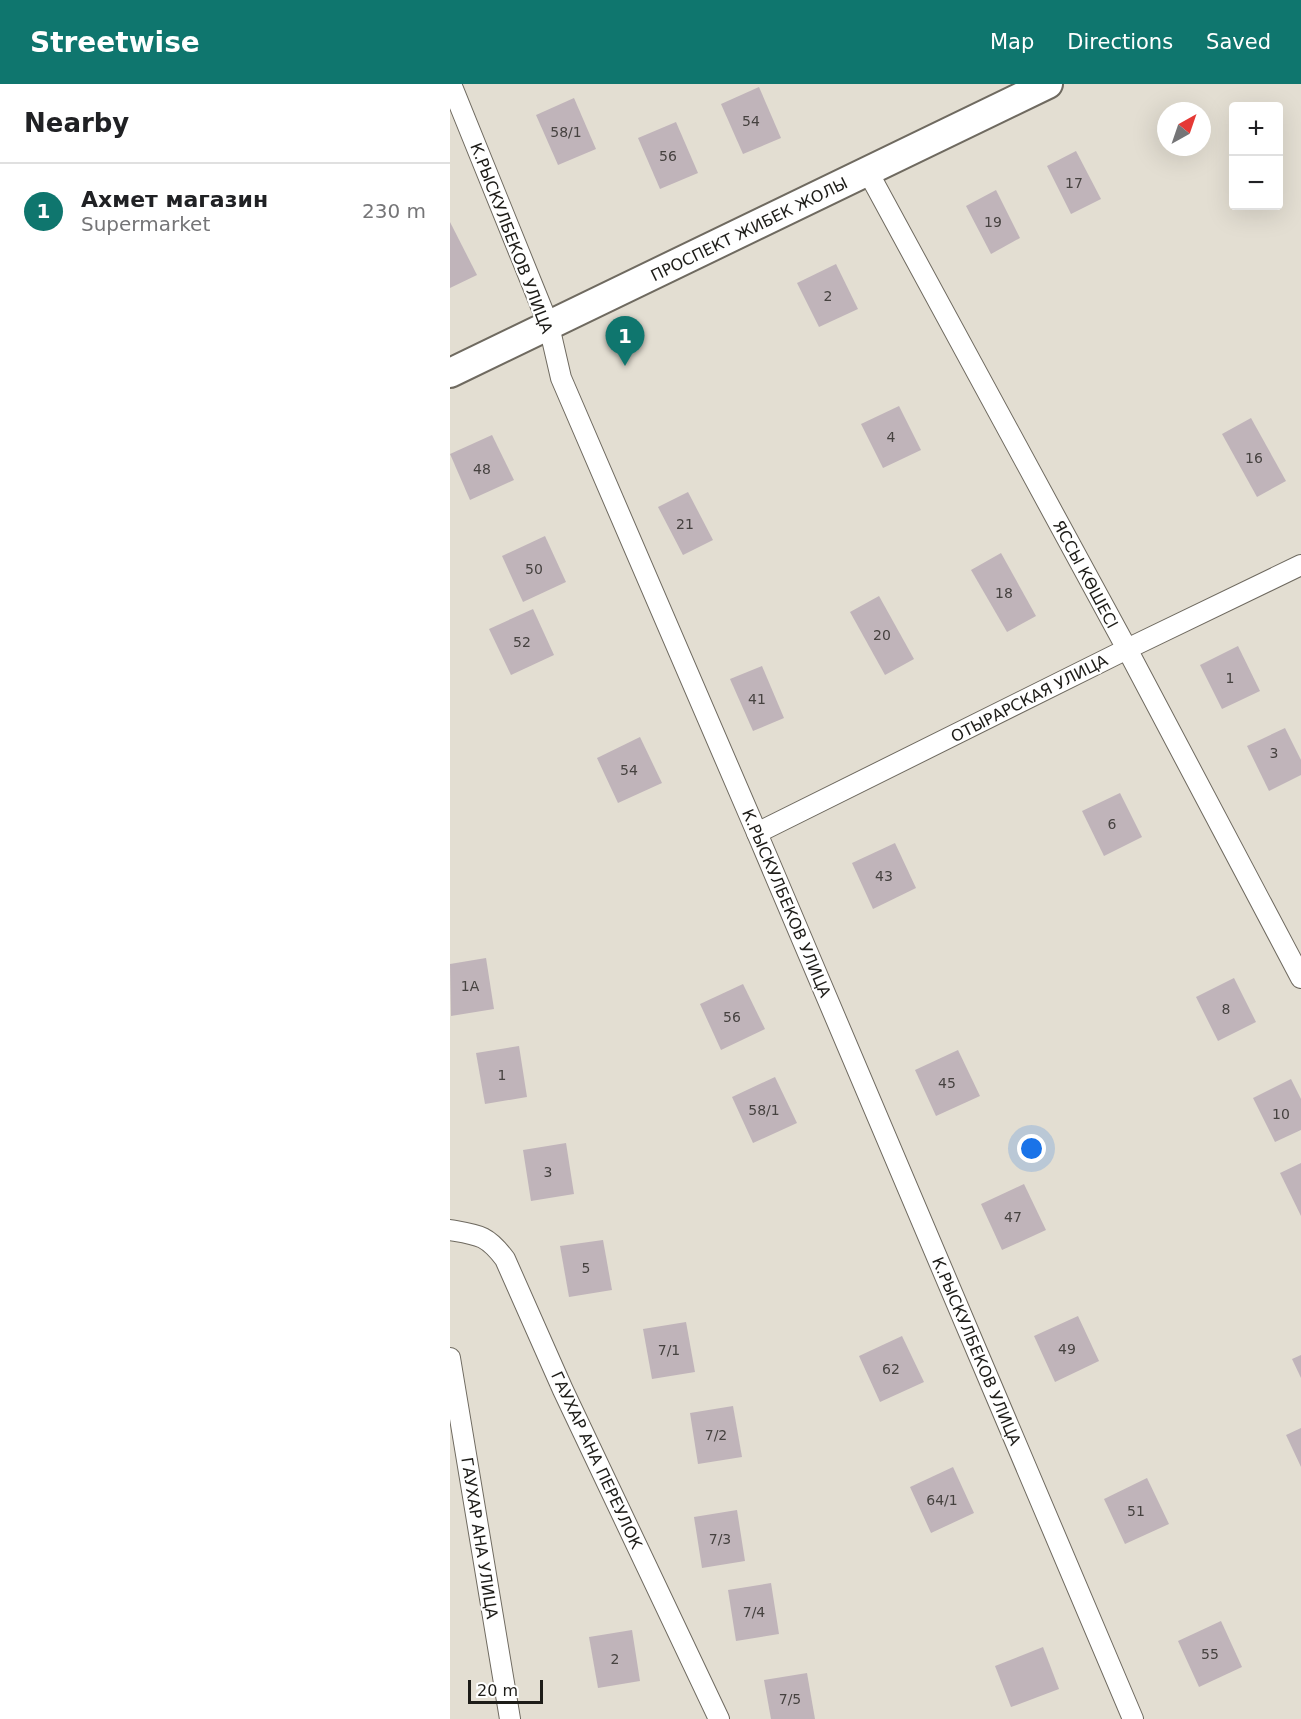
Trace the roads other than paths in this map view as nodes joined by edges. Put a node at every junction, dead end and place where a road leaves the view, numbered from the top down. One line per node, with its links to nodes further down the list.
1 (451, 84): 4 (street, К.РЫСКУЛБЕКОВ УЛИЦА)
2 (1048, 84): 3 (main road, ПРОСПЕКТ ЖИБЕК ЖОЛЫ)
3 (868, 172): 4 (main road, ПРОСПЕКТ ЖИБЕК ЖОЛЫ); 7 (street, ЯССЫ КӨШЕСІ)
4 (549, 326): 5 (main road, ПРОСПЕКТ ЖИБЕК ЖОЛЫ); 8 (street, К.РЫСКУЛБЕКОВ УЛИЦА)
5 (450, 373)
6 (1301, 565): 7 (street, ОТЫРАРСКАЯ УЛИЦА)
7 (1127, 649): 8 (street, ОТЫРАРСКАЯ УЛИЦА); 9 (street, ЯССЫ КӨШЕСІ)
8 (758, 833): 14 (street, К.РЫСКУЛБЕКОВ УЛИЦА)
9 (1301, 978)
10 (450, 1230): 13 (street, ГАУХАР АНА ПЕРЕУЛОК)
11 (450, 1358): 12 (street, ГАУХАР АНА УЛИЦА)
12 (510, 1719)
13 (718, 1719)
14 (1133, 1719)

